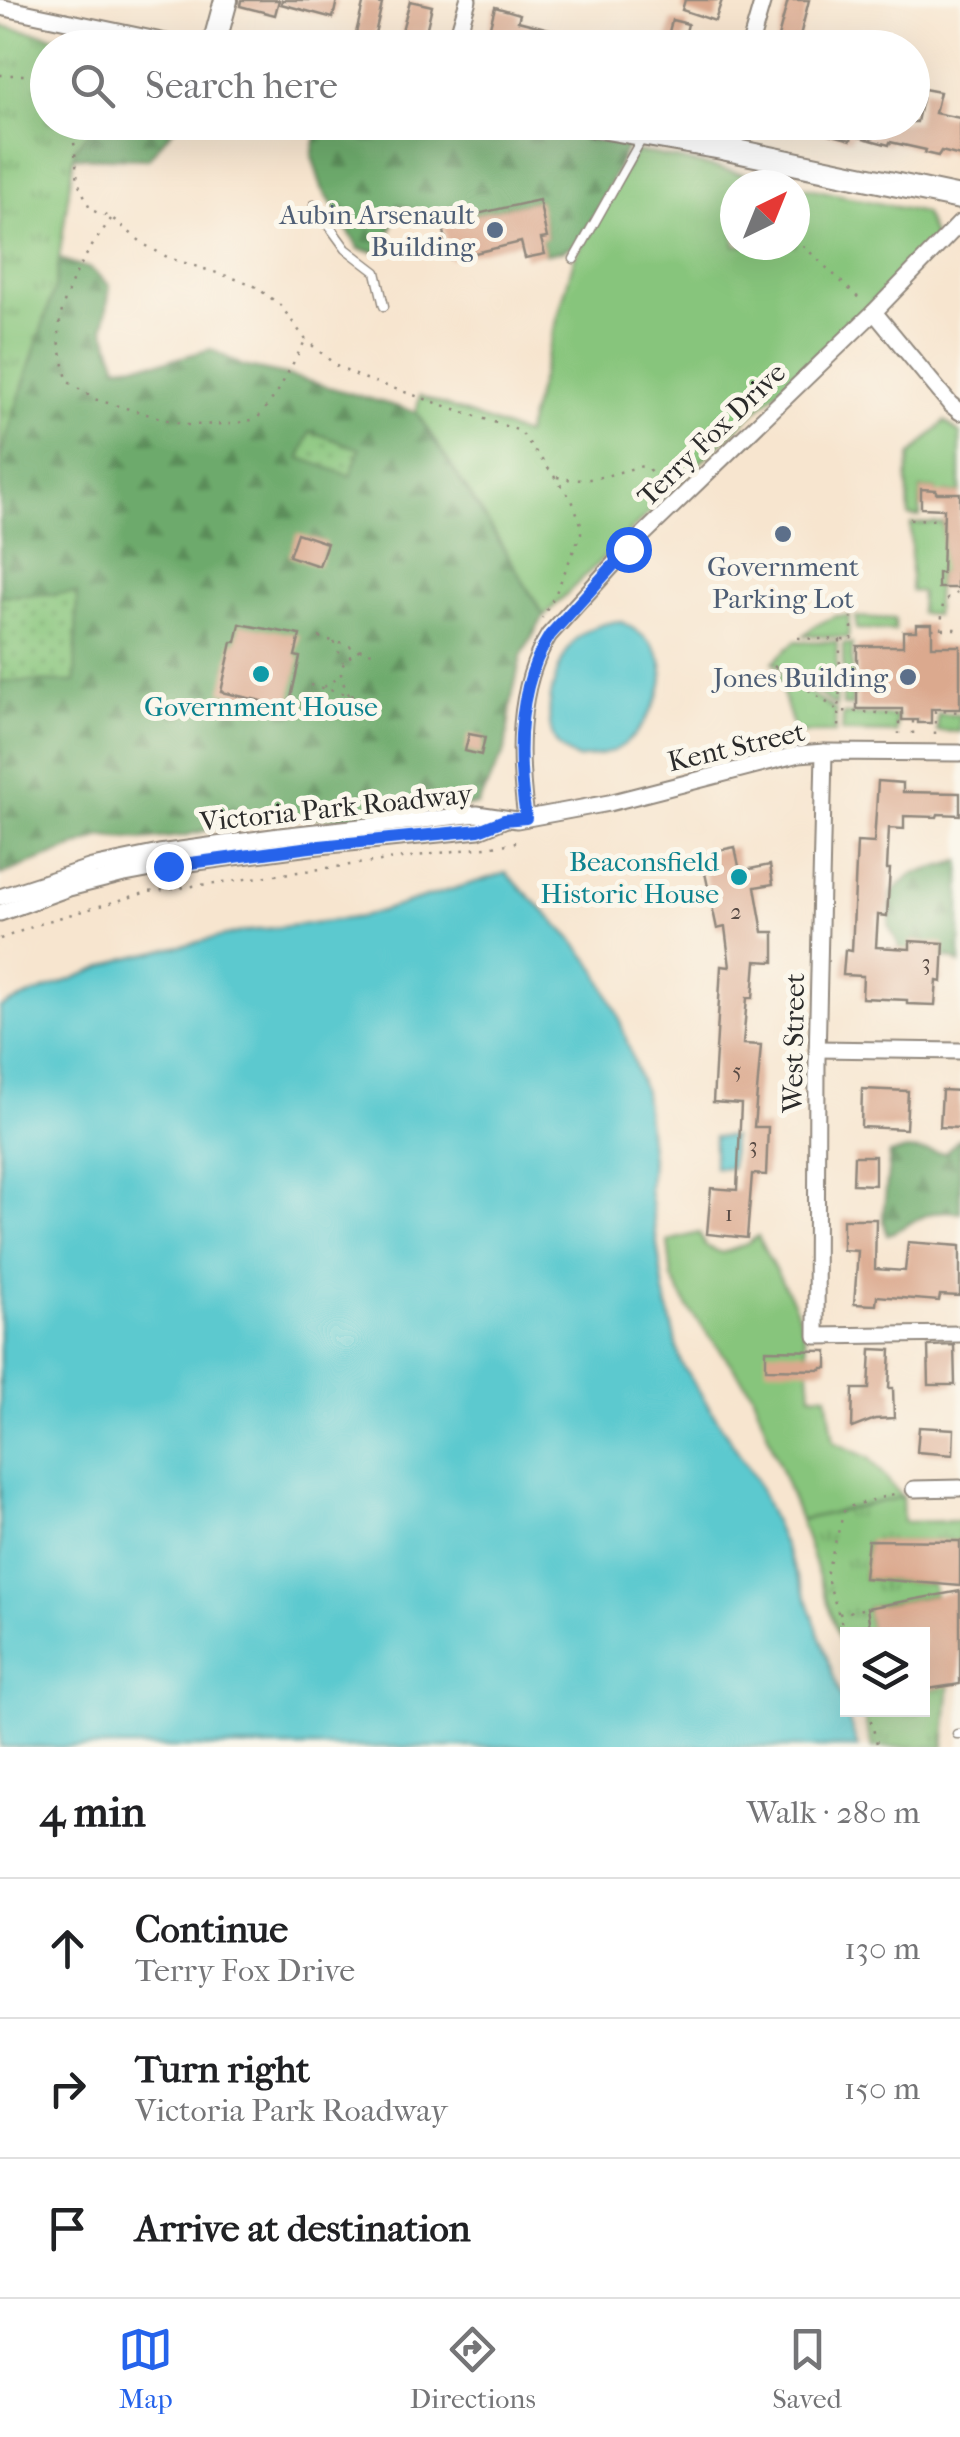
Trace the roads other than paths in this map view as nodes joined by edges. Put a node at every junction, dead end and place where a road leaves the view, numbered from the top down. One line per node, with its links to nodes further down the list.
1 (226, 0): 7 (main road)
2 (468, 0): 8 (street)
3 (762, 0): 9 (street)
4 (0, 7): 5 (street)
5 (42, 8): 6 (street)
6 (127, 30)
7 (217, 30)
8 (459, 30)
9 (754, 30)
10 (641, 140): 17 (lane)
11 (669, 140): 13 (main road)
12 (724, 140): 13 (street)
13 (722, 148): 14 (main road)
14 (960, 198)
15 (314, 205): 18 (lane)
16 (960, 224): 19 (street, Terry Fox Drive)
17 (574, 259)
18 (384, 306)
19 (874, 312): 20 (street); 23 (street, Terry Fox Drive)
20 (960, 412)
21 (824, 752): 22 (street, Kent Street); 23 (street, Kent Street); 27 (street, West Street)
22 (960, 753)
23 (526, 818): 24 (street, Victoria Park Roadway)
24 (504, 820): 25 (street, Victoria Park Roadway); 26 (street, Victoria Park Roadway)
25 (0, 897)
26 (0, 913)
27 (817, 1049): 28 (street); 29 (street, West Street)
28 (960, 1051)
29 (960, 1334)
30 (960, 1488): 31 (street)
31 (914, 1489)

